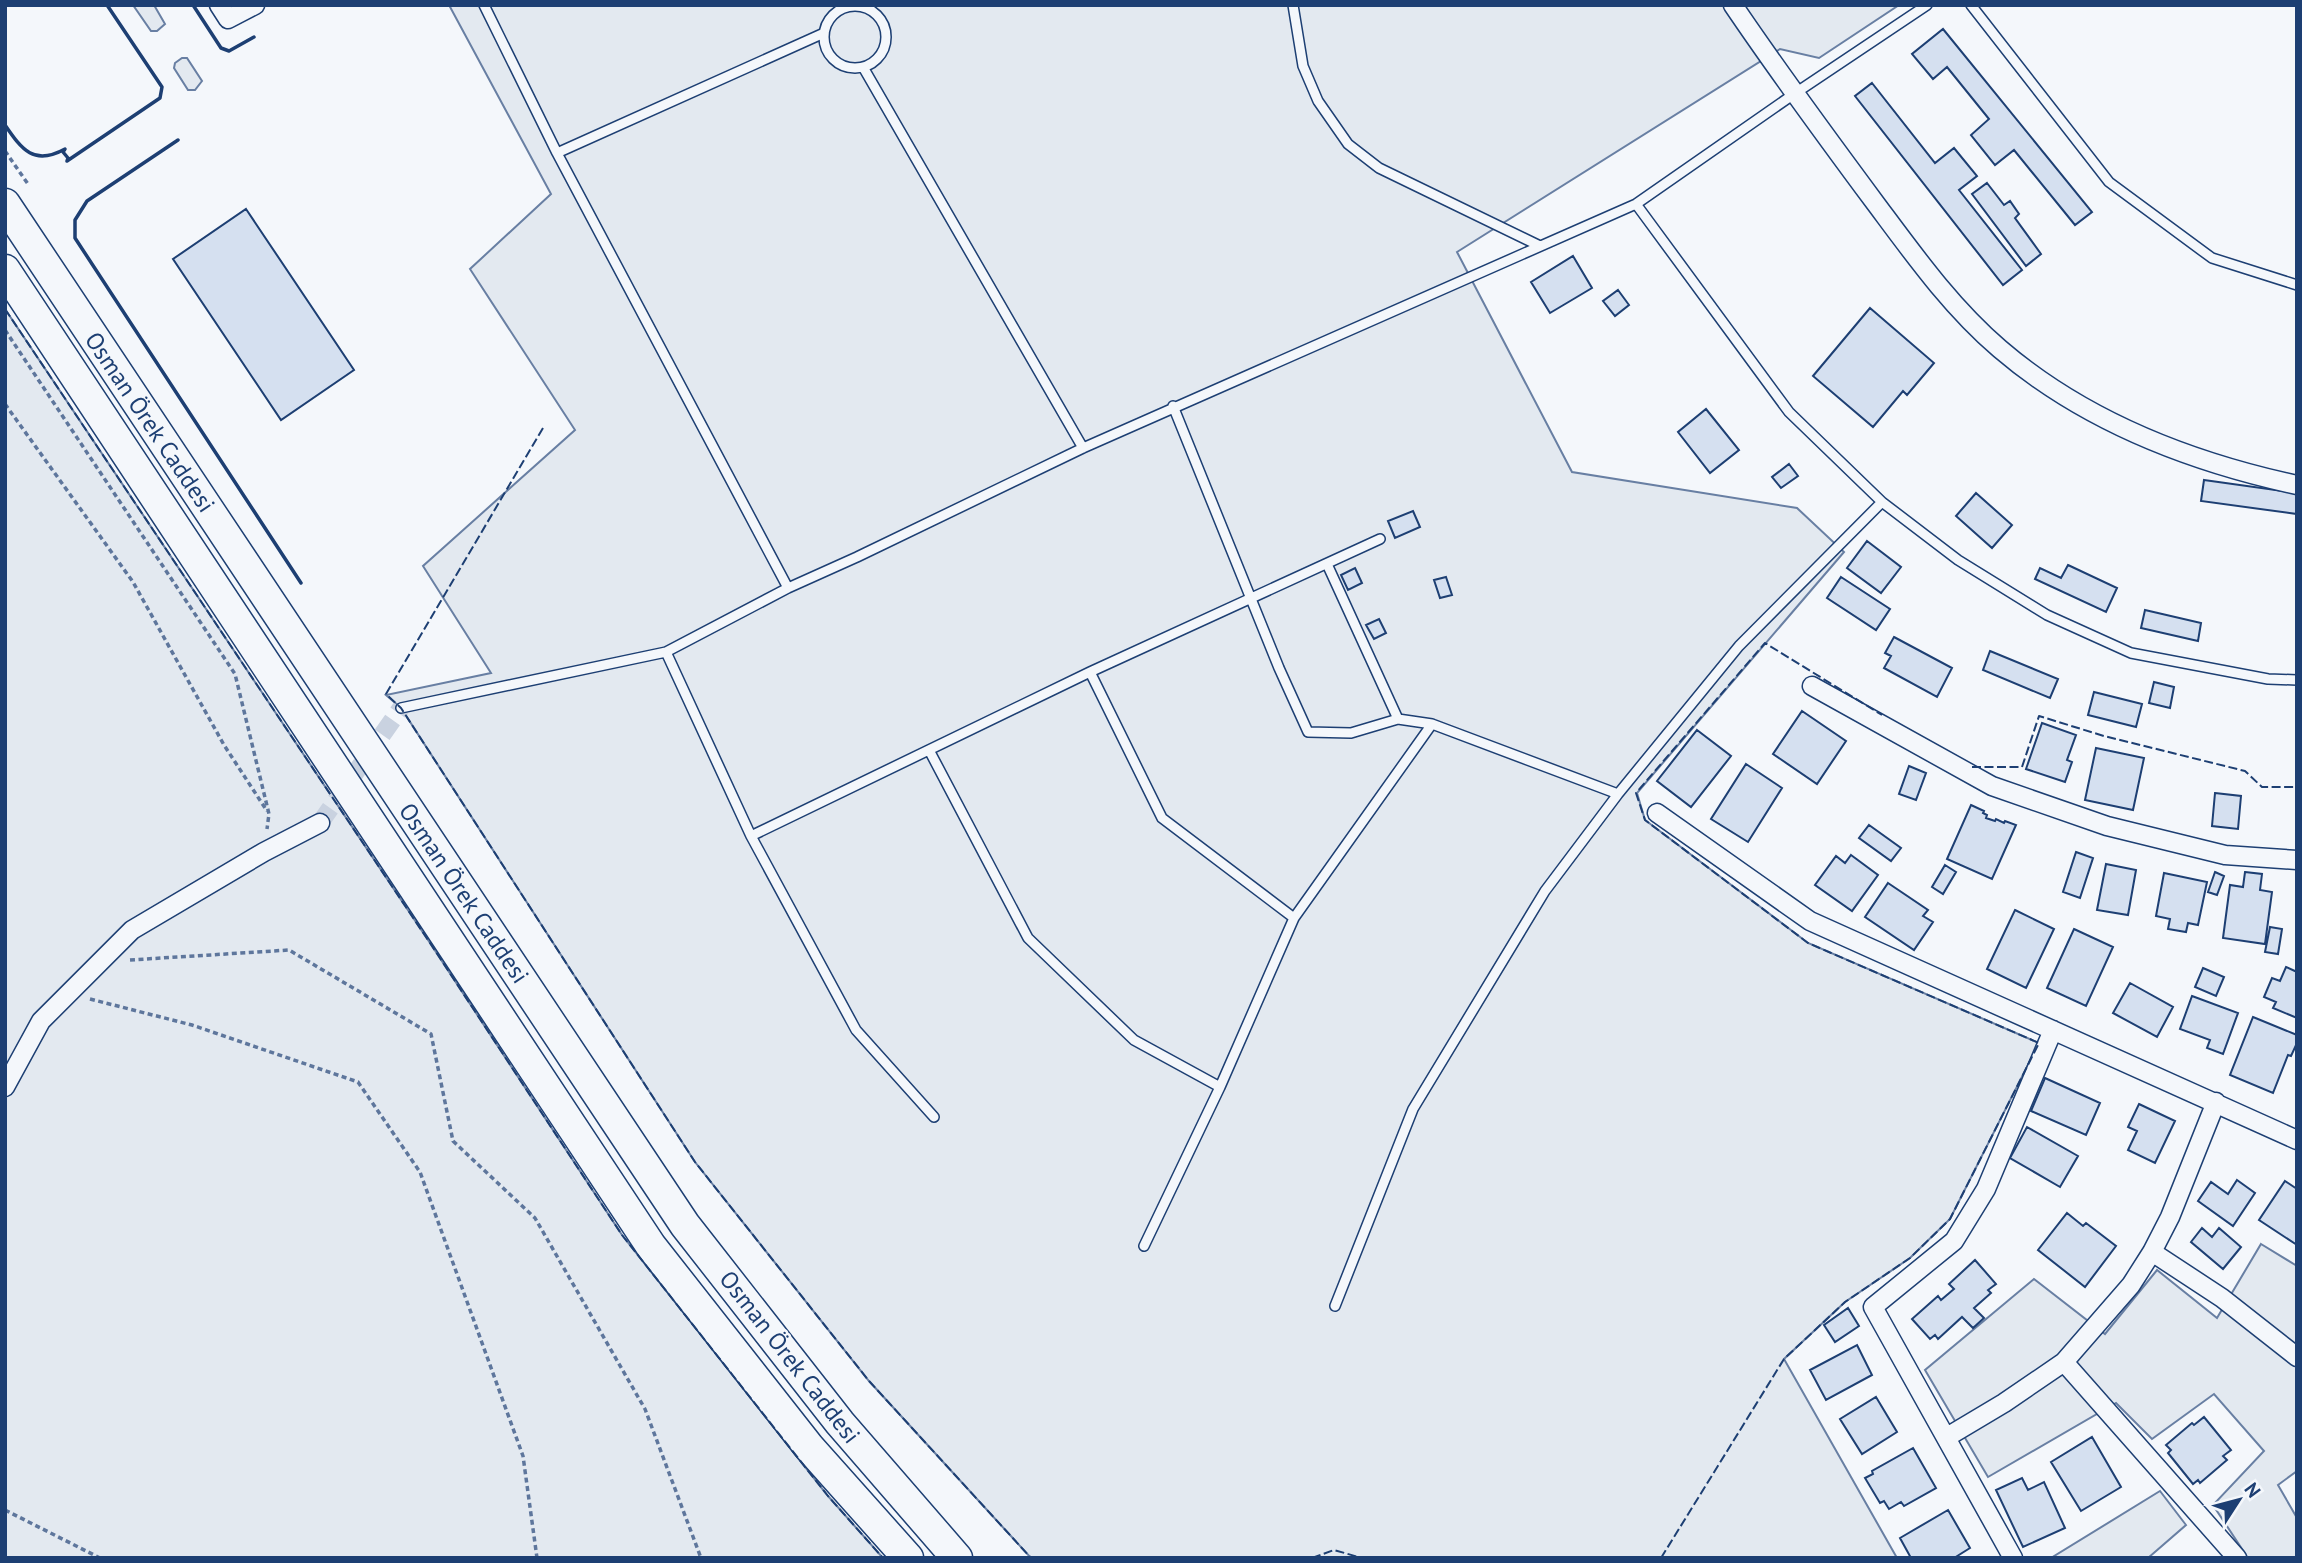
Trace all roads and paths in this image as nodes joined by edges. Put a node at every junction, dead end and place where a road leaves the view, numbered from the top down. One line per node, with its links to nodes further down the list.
1 (219, 5): 2 (street)
2 (255, 5)
3 (484, 5): 12 (lane)
4 (1293, 5): 16 (lane)
5 (1733, 5): 10 (street)
6 (1927, 5): 10 (lane)
7 (1970, 5): 18 (lane)
8 (824, 33): 9 (lane); 9 (lane); 12 (lane)
9 (863, 67): 22 (lane)
10 (1794, 94): 15 (lane); 23 (street)
11 (5, 151): 13 (path)
12 (557, 153): 27 (lane)
13 (28, 184)
14 (5, 204): 64 (main road, Osman Örek Caddesi)
15 (1636, 204): 16 (lane); 24 (lane)
16 (1540, 246): 21 (lane)
17 (5, 270): 63 (main road, Osman Örek Caddesi)
18 (2297, 285)
19 (5, 330): 39 (path)
20 (5, 404): 39 (path)
21 (1173, 407): 22 (lane); 28 (lane)
22 (1083, 448): 27 (lane)
23 (2297, 485)
24 (1882, 502): 31 (lane); 37 (lane)
25 (1380, 539): 26 (lane)
26 (1327, 564): 28 (lane); 34 (lane)
27 (788, 588): 29 (lane)
28 (1253, 599): 30 (lane); 34 (lane)
29 (666, 652): 33 (lane); 41 (lane)
30 (1090, 673): 36 (lane); 44 (lane)
31 (2297, 680)
32 (1812, 686): 43 (street)
33 (401, 708)
34 (1398, 719): 35 (lane)
35 (1432, 724): 37 (lane); 44 (lane)
36 (929, 750): 41 (lane); 49 (lane)
37 (1618, 794): 55 (lane)
38 (1657, 813): 47 (street)
39 (269, 814): 42 (path)
40 (320, 822): 42 (street)
41 (751, 836): 51 (lane)
42 (264, 852): 45 (street)
43 (2297, 860)
44 (1294, 918): 49 (lane)
45 (100, 962): 46 (street); 62 (path)
46 (68, 993): 48 (street); 61 (path)
47 (2053, 1030): 50 (street); 58 (street)
48 (5, 1087)
49 (1220, 1087): 53 (lane)
50 (2216, 1102): 52 (street); 54 (street)
51 (934, 1118)
52 (2295, 1135)
53 (1144, 1246)
54 (2152, 1252): 56 (street); 57 (street)
55 (1335, 1306)
56 (2297, 1357)
57 (2064, 1362): 58 (street); 66 (street)
58 (1947, 1437): 65 (street)
59 (5, 1510): 60 (path)
60 (100, 1558)
61 (537, 1558)
62 (701, 1558)
63 (908, 1558)
64 (957, 1558)
65 (2013, 1558)
66 (2237, 1558)

